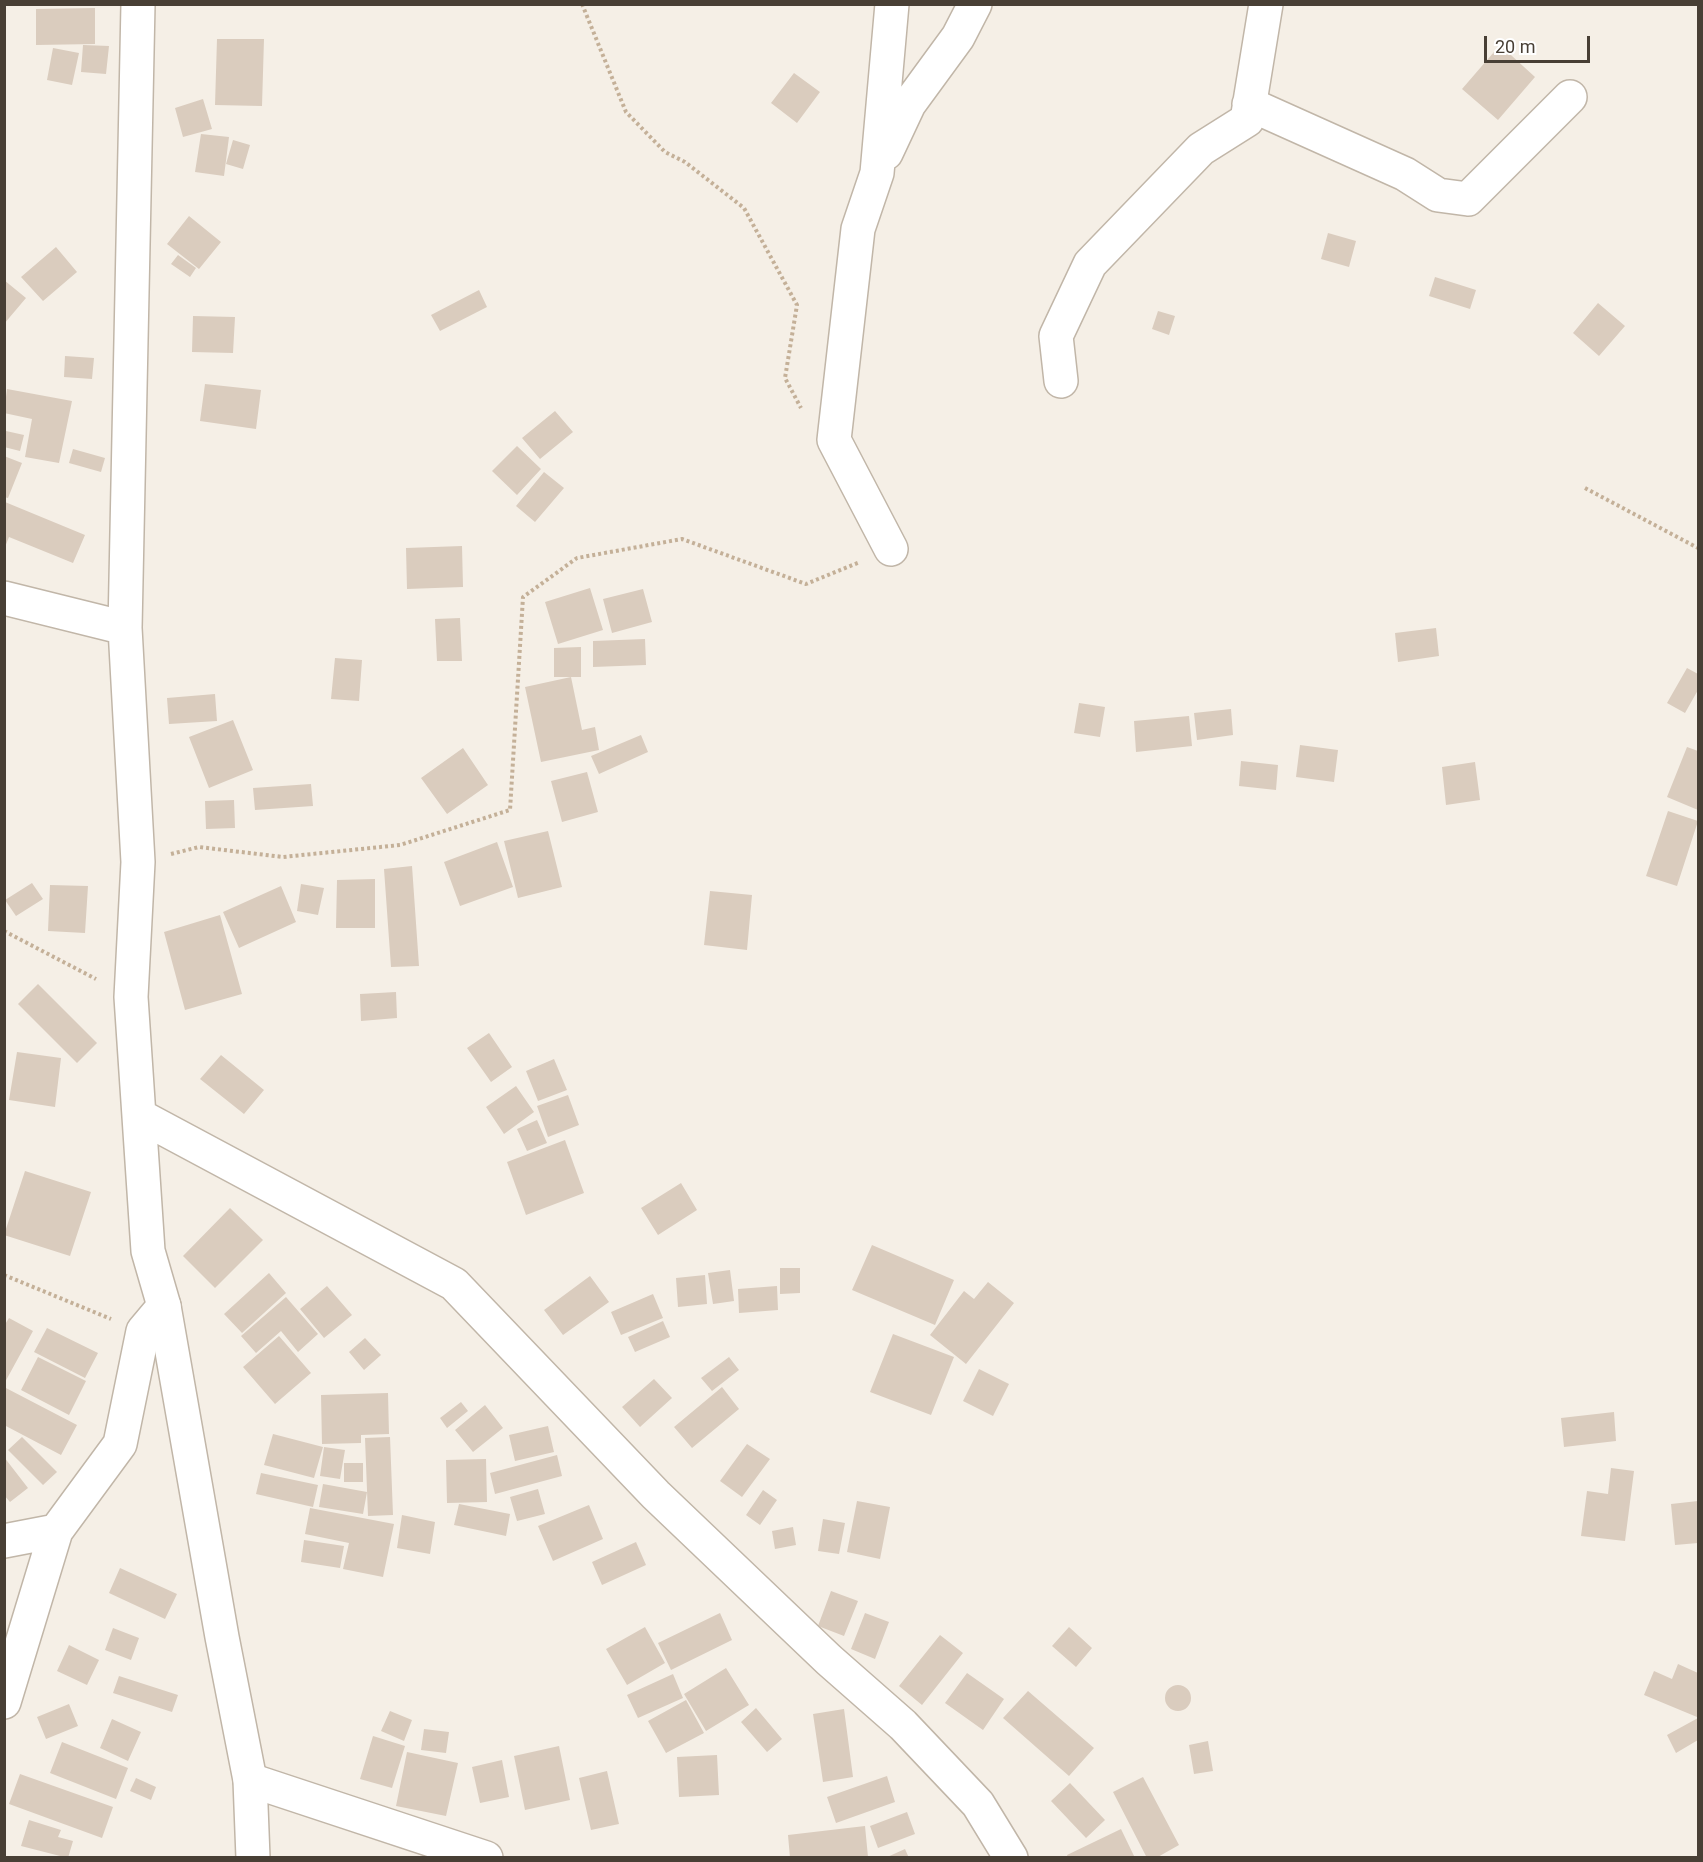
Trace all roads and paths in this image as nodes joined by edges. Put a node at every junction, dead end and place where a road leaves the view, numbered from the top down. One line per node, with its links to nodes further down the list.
1 (138, 4): 15 (street)
2 (582, 4): 10 (path)
3 (892, 4): 8 (street)
4 (975, 4): 8 (street)
5 (1266, 4): 7 (street)
6 (1570, 97): 7 (street)
7 (1249, 104): 9 (street)
8 (877, 173): 10 (street)
9 (1061, 381)
10 (834, 440): 13 (street)
11 (1585, 488): 12 (path)
12 (1698, 548)
13 (891, 549): 16 (path)
14 (4, 598): 15 (street)
15 (125, 628): 16 (street)
16 (138, 862): 18 (street)
17 (4, 931): 18 (path)
18 (131, 997): 19 (street)
19 (140, 1116): 21 (street); 29 (street)
20 (4, 1275): 22 (path)
21 (164, 1306): 22 (street); 26 (street)
22 (143, 1331): 23 (street)
23 (56, 1531): 24 (street); 25 (street)
24 (4, 1541)
25 (4, 1702)
26 (250, 1780): 27 (street); 28 (street)
27 (253, 1857)
28 (486, 1857)
29 (1011, 1857)

